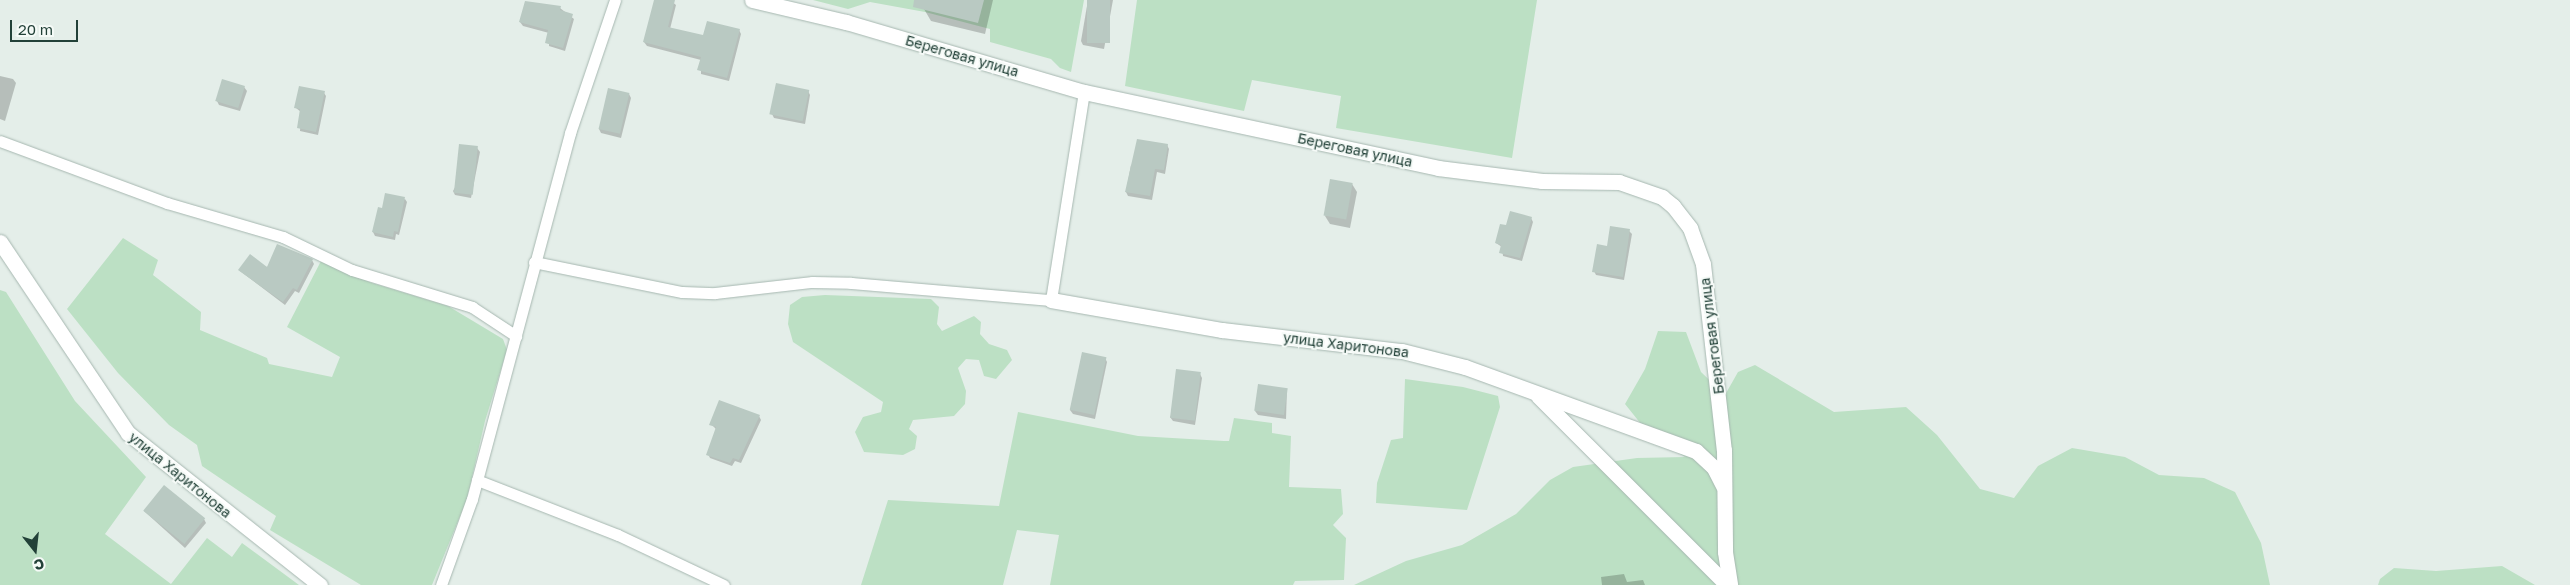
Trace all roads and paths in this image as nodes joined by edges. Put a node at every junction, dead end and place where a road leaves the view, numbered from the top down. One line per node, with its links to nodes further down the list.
1 (615, 0): 6 (lane)
2 (752, 0): 3 (street, Береговая улица)
3 (1084, 92): 7 (lane); 11 (street, Береговая улица)
4 (0, 141): 8 (lane)
5 (0, 242): 12 (street, улица Харитонова)
6 (534, 262): 7 (lane); 8 (lane)
7 (1050, 300): 9 (street, улица Харитонова)
8 (516, 336): 10 (lane)
9 (1536, 394): 11 (street, улица Харитонова); 15 (street)
10 (477, 480): 13 (lane); 14 (lane)
11 (1725, 492): 15 (street, Береговая улица)
12 (320, 585)
13 (441, 585)
14 (724, 585)
15 (1728, 585)

